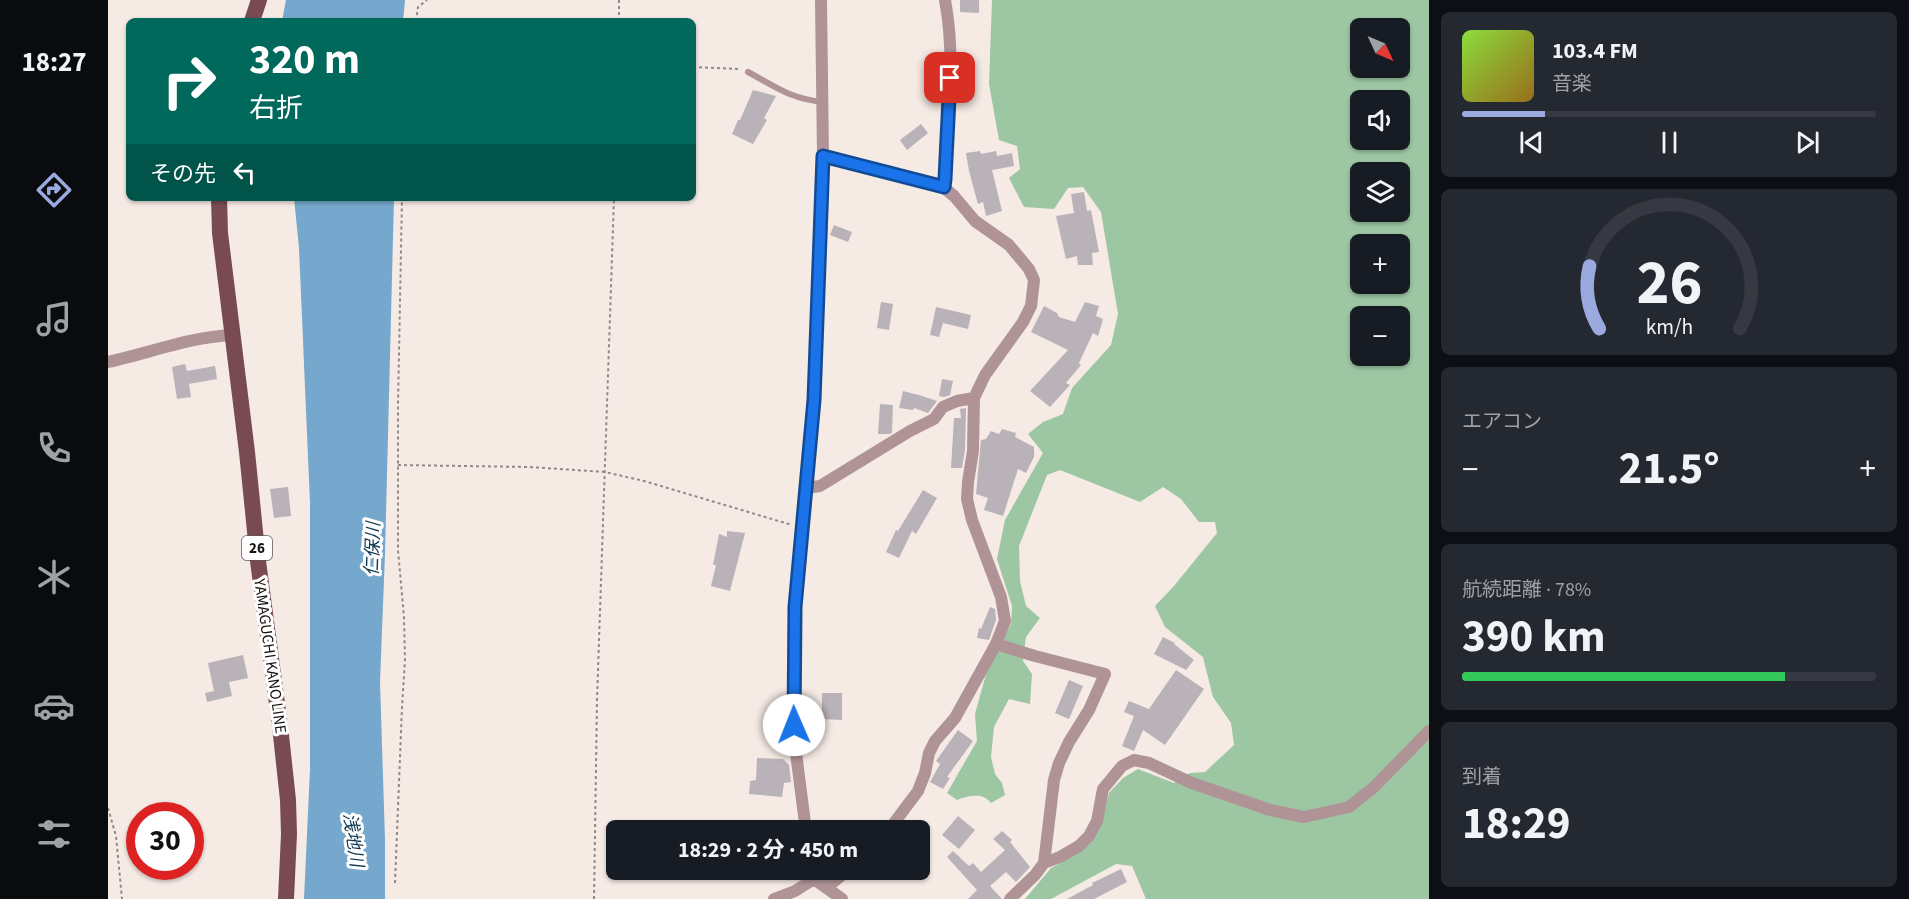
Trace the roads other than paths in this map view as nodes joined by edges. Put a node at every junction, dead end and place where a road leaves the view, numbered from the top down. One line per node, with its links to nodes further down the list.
1 (259, 0): 4 (main road)
2 (821, 0): 6 (street)
3 (945, 0): 8 (street)
4 (253, 18)
5 (748, 72): 6 (lane)
6 (822, 102): 7 (street)
7 (823, 156): 8 (street); 13 (street)
8 (944, 187): 12 (street)
9 (219, 201): 10 (main road, YAMAGUCHI KANO LINE / 26)
10 (232, 335): 11 (street); 23 (main road, YAMAGUCHI KANO LINE / 26)
11 (108, 362)
12 (974, 398): 13 (street); 14 (street)
13 (806, 488): 16 (street)
14 (996, 644): 17 (street); 18 (street)
15 (1429, 731): 18 (street)
16 (805, 820)
17 (896, 820)
18 (1044, 863): 26 (street)
19 (807, 880): 24 (street)
20 (818, 880): 22 (street)
21 (836, 880): 22 (street)
22 (826, 888): 25 (street)
23 (286, 899)
24 (774, 899)
25 (842, 899)
26 (1010, 899)

